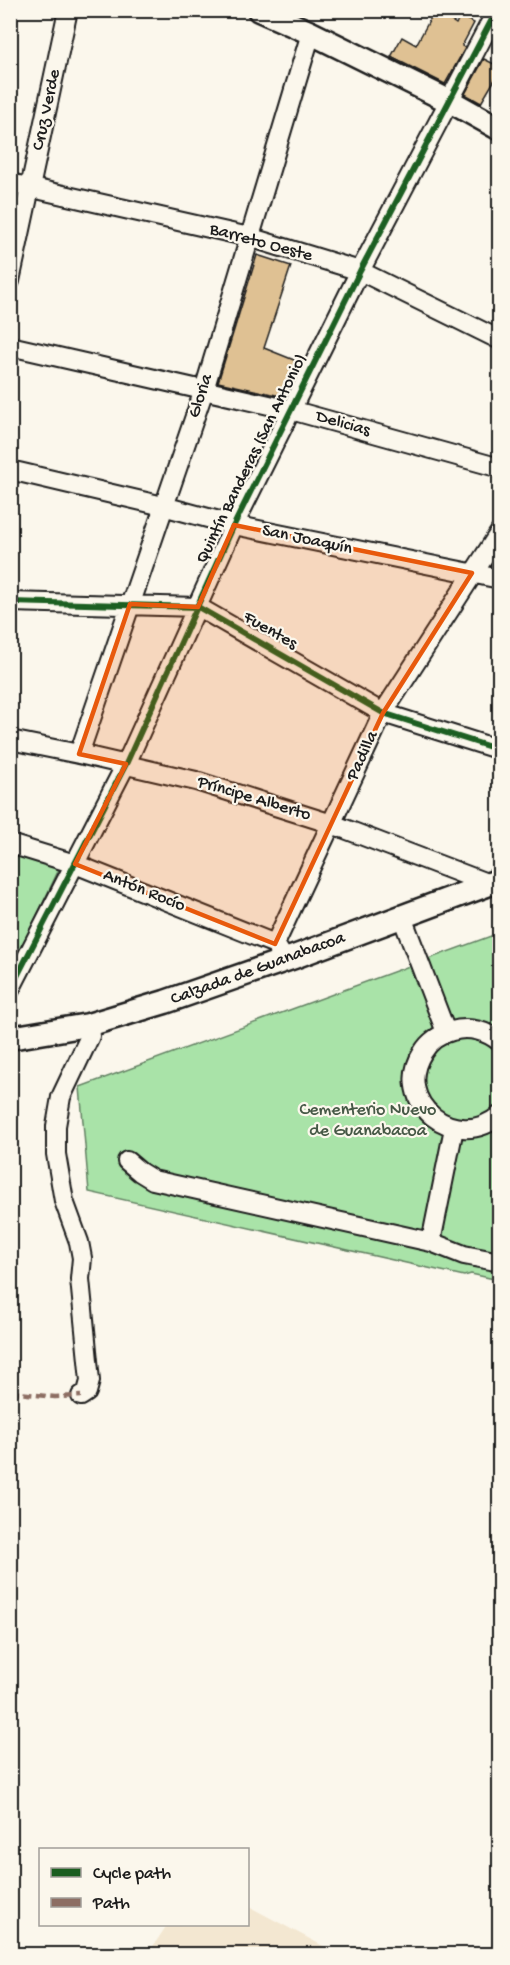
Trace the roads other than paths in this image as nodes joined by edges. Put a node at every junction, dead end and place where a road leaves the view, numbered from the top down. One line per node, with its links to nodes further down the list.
1 (68, 10): 8 (street, Cruz Verde)
2 (259, 10): 4 (main road)
3 (497, 10): 5 (street, Quintín Banderas (San Antonio))
4 (311, 33): 5 (main road); 9 (street, Gloria)
5 (448, 101): 6 (main road); 10 (street, Quintín Banderas (San Antonio))
6 (500, 129)
7 (10, 183): 8 (street, Barreto Oeste)
8 (31, 188): 9 (street, Barreto Oeste); 11 (street, Cruz Verde)
9 (249, 237): 10 (street, Barreto Oeste); 14 (street, Gloria)
10 (360, 271): 12 (street, Barreto Oeste); 15 (street, Quintín Banderas (San Antonio))
11 (10, 281)
12 (500, 340)
13 (10, 346): 14 (street, Delicias)
14 (204, 390): 15 (street, Delicias); 18 (street, Gloria)
15 (291, 410): 16 (street, Delicias); 19 (street, Quintín Banderas (San Antonio))
16 (500, 468)
17 (10, 470): 18 (street, San Joaquín)
18 (163, 506): 19 (street, San Joaquín); 24 (street, Gloria)
19 (234, 525): 21 (street, San Joaquín); 25 (street, Quintín Banderas (San Antonio))
20 (500, 532): 21 (street, Padilla)
21 (471, 573): 22 (street, San Joaquín); 26 (street, Padilla)
22 (500, 579)
23 (10, 602): 24 (street, Fuentes)
24 (130, 604): 25 (street, Fuentes); 29 (street, Gloria)
25 (198, 607): 26 (street, Fuentes); 30 (street, Quintín Banderas (San Antonio))
26 (383, 713): 28 (street, Fuentes); 31 (street, Padilla)
27 (10, 740): 29 (street, Príncipe Alberto)
28 (500, 750)
29 (79, 754): 30 (street, Príncipe Alberto)
30 (126, 764): 31 (street, Príncipe Alberto); 33 (street, Quintín Banderas (San Antonio))
31 (332, 824): 34 (street, Príncipe Alberto); 36 (street, Padilla)
32 (10, 844): 33 (street, Antón Rocío)
33 (75, 864): 36 (street, Antón Rocío); 37 (street, Quintín Banderas (San Antonio))
34 (494, 882): 35 (main road, Calzada de Guanabacoa)
35 (402, 917): 36 (main road, Calzada de Guanabacoa); 39 (street)
36 (280, 952): 38 (main road, Calzada de Guanabacoa)
37 (10, 990)
38 (88, 1025): 40 (main road, Calzada de Guanabacoa); 47 (street)
39 (446, 1032): 41 (street); 43 (street)
40 (10, 1038)
41 (500, 1042)
42 (500, 1116): 43 (street)
43 (454, 1128): 45 (street)
44 (127, 1161): 45 (street)
45 (430, 1242): 46 (street)
46 (500, 1262)
47 (81, 1396)

